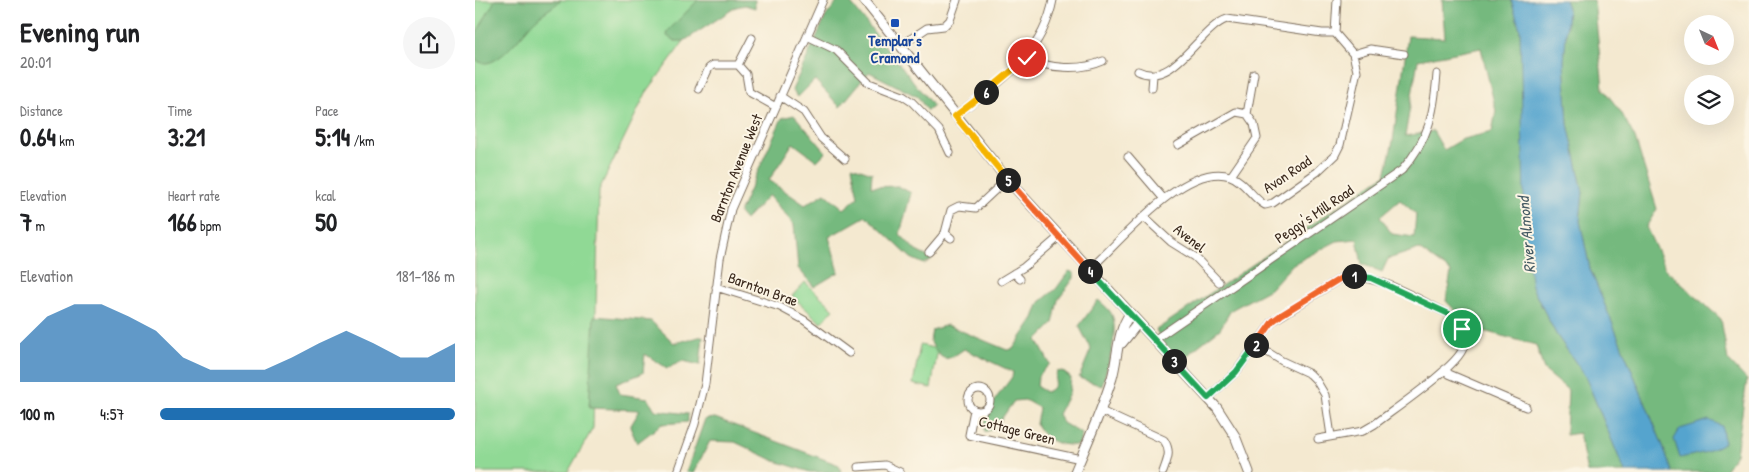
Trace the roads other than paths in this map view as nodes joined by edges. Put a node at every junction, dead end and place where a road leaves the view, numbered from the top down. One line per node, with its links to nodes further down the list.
1 (823, 0): 7 (street, Barnton Avenue West)
2 (864, 0): 9 (street)
3 (957, 0): 9 (street)
4 (1053, 0): 12 (street)
5 (1337, 0): 6 (street)
6 (1335, 33): 10 (street); 17 (street)
7 (807, 36): 21 (street, Barnton Avenue West); 26 (street)
8 (752, 38): 14 (street)
9 (900, 46): 24 (street)
10 (1353, 54): 11 (street); 29 (street, Avon Road)
11 (1404, 54)
12 (1027, 58): 13 (street); 24 (street)
13 (1103, 61)
14 (738, 65): 20 (street); 22 (street)
15 (1139, 71): 17 (street)
16 (1437, 74): 41 (street, Peggy's Mill Road)
17 (1153, 75): 19 (street)
18 (1253, 77): 23 (street)
19 (1152, 88)
20 (699, 89)
21 (781, 96): 22 (street, Barnton Avenue West); 27 (street)
22 (776, 107): 38 (street, Barnton Avenue West)
23 (1247, 114): 25 (street); 29 (street)
24 (955, 116): 30 (street)
25 (1183, 144)
26 (950, 153)
27 (844, 155)
28 (1128, 157): 31 (street)
29 (1231, 176): 31 (street)
30 (1007, 180): 33 (street); 34 (street)
31 (1163, 198): 32 (street)
32 (1144, 216): 35 (street); 37 (street, Avenel)
33 (1059, 237): 35 (street); 36 (street)
34 (929, 252)
35 (1089, 270): 39 (street)
36 (1001, 281)
37 (1219, 282)
38 (716, 287): 44 (street, Barnton Brae); 54 (street, Barnton Avenue West)
39 (1130, 314): 40 (street); 43 (street)
40 (1138, 323): 41 (street); 43 (street)
41 (1154, 340): 46 (street)
42 (1256, 345): 45 (street); 46 (street); 50 (street)
43 (1118, 350): 49 (street)
44 (849, 353)
45 (1445, 370): 47 (street); 50 (street)
46 (1208, 398): 58 (street)
47 (1526, 407)
48 (974, 410): 52 (street, Cottage Green)
49 (1101, 411): 52 (street); 57 (street)
50 (1331, 436): 51 (street)
51 (1318, 439)
52 (1081, 459): 56 (street)
53 (858, 467): 55 (street)
54 (678, 472)
55 (900, 472)
56 (1075, 472)
57 (1163, 472)
58 (1249, 472)

